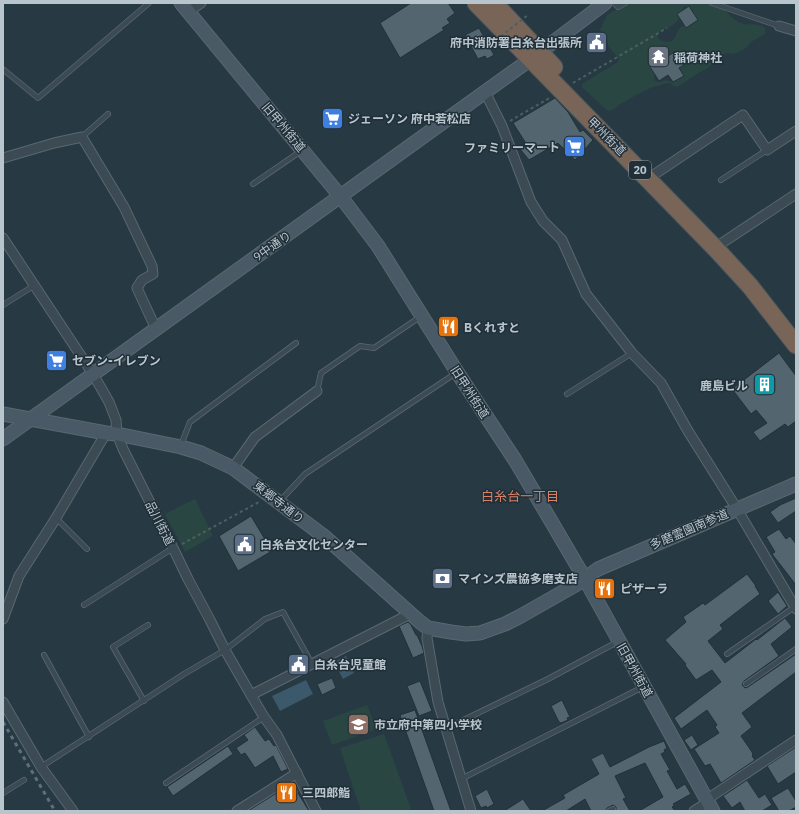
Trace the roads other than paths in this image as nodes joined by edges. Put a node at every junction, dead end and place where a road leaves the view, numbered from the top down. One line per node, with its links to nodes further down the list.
1 (149, 3): 13 (lane)
2 (201, 3): 9 (street)
3 (476, 3): 12 (highway, 甲州街道 / 20)
4 (494, 3): 12 (highway, 甲州街道 / 20)
5 (605, 3): 12 (street, 9中通り)
6 (614, 3): 7 (lane)
7 (625, 3)
8 (712, 3): 10 (lane)
9 (185, 7): 19 (street, 旧甲州街道)
10 (779, 26): 11 (street)
11 (796, 31)
12 (536, 56): 14 (highway, 甲州街道 / 20); 15 (street, 9中通り)
13 (3, 71)
14 (566, 88): 22 (highway, 甲州街道 / 20); 35 (highway, 甲州街道 / 20)
15 (485, 92): 26 (street, 9中通り); 36 (street)
16 (108, 114): 18 (lane)
17 (796, 131): 20 (street)
18 (82, 137): 21 (street); 32 (street)
19 (303, 150): 24 (lane); 26 (street, 旧甲州街道)
20 (767, 150): 22 (street); 23 (lane)
21 (3, 158)
22 (655, 174): 28 (highway, 甲州街道 / 20)
23 (721, 180)
24 (254, 184)
25 (796, 194): 28 (street)
26 (341, 197): 31 (street, 旧甲州街道); 32 (street, 9中通り)
27 (3, 238): 29 (street, 品川街道)
28 (722, 243): 33 (highway, 甲州街道 / 20)
29 (35, 285): 30 (lane); 38 (street, 品川街道)
30 (3, 305)
31 (422, 316): 37 (street, 旧甲州街道); 39 (lane)
32 (156, 329): 38 (street, 9中通り)
33 (796, 329)
34 (296, 343): 45 (lane)
35 (796, 345)
36 (632, 353): 40 (lane); 49 (street)
37 (457, 372): 48 (lane); 53 (street, 旧甲州街道)
38 (93, 374): 42 (street, 9中通り); 43 (street, 品川街道)
39 (317, 391): 46 (street)
40 (567, 394)
41 (3, 414): 42 (street, 東郷寺通り)
42 (30, 419): 43 (street, 東郷寺通り); 44 (street, 9中通り)
43 (112, 433): 45 (street, 東郷寺通り); 50 (street); 52 (street, 品川街道)
44 (3, 439)
45 (181, 447): 46 (street, 東郷寺通り)
46 (234, 468): 48 (street, 東郷寺通り)
47 (796, 484): 49 (street, 多磨霊園南参道)
48 (275, 499): 56 (street, 東郷寺通り)
49 (737, 509): 53 (street, 多磨霊園南参道); 55 (street)
50 (56, 518): 51 (lane); 57 (street)
51 (87, 548)
52 (173, 548): 54 (lane); 62 (street, 品川街道)
53 (585, 579): 59 (street, 東郷寺通り); 60 (street, 旧甲州街道)
54 (84, 605)
55 (796, 607): 63 (lane)
56 (410, 614): 59 (street, 東郷寺通り); 65 (street)
57 (3, 619)
58 (148, 625): 69 (lane)
59 (428, 628): 72 (street)
60 (619, 642): 67 (street, 旧甲州街道); 72 (lane)
61 (796, 649): 66 (lane)
62 (225, 650): 65 (lane); 68 (street, 品川街道); 69 (lane)
63 (727, 654)
64 (44, 655): 73 (lane)
65 (312, 664): 68 (street)
66 (746, 684)
67 (644, 687): 77 (lane); 81 (street, 旧甲州街道)
68 (251, 695): 71 (street, 品川街道)
69 (144, 700): 73 (lane)
70 (3, 702): 75 (street)
71 (264, 717): 76 (street, 品川街道); 79 (lane)
72 (445, 729): 77 (street)
73 (89, 737): 75 (lane)
74 (796, 740): 81 (street)
75 (41, 767): 82 (street)
76 (297, 773): 83 (street); 84 (street, 品川街道)
77 (461, 779): 85 (street)
78 (24, 780): 80 (lane)
79 (166, 783)
80 (3, 793)
81 (710, 806): 86 (street)
82 (73, 811)
83 (237, 811)
84 (316, 811)
85 (471, 811)
86 (694, 811)

